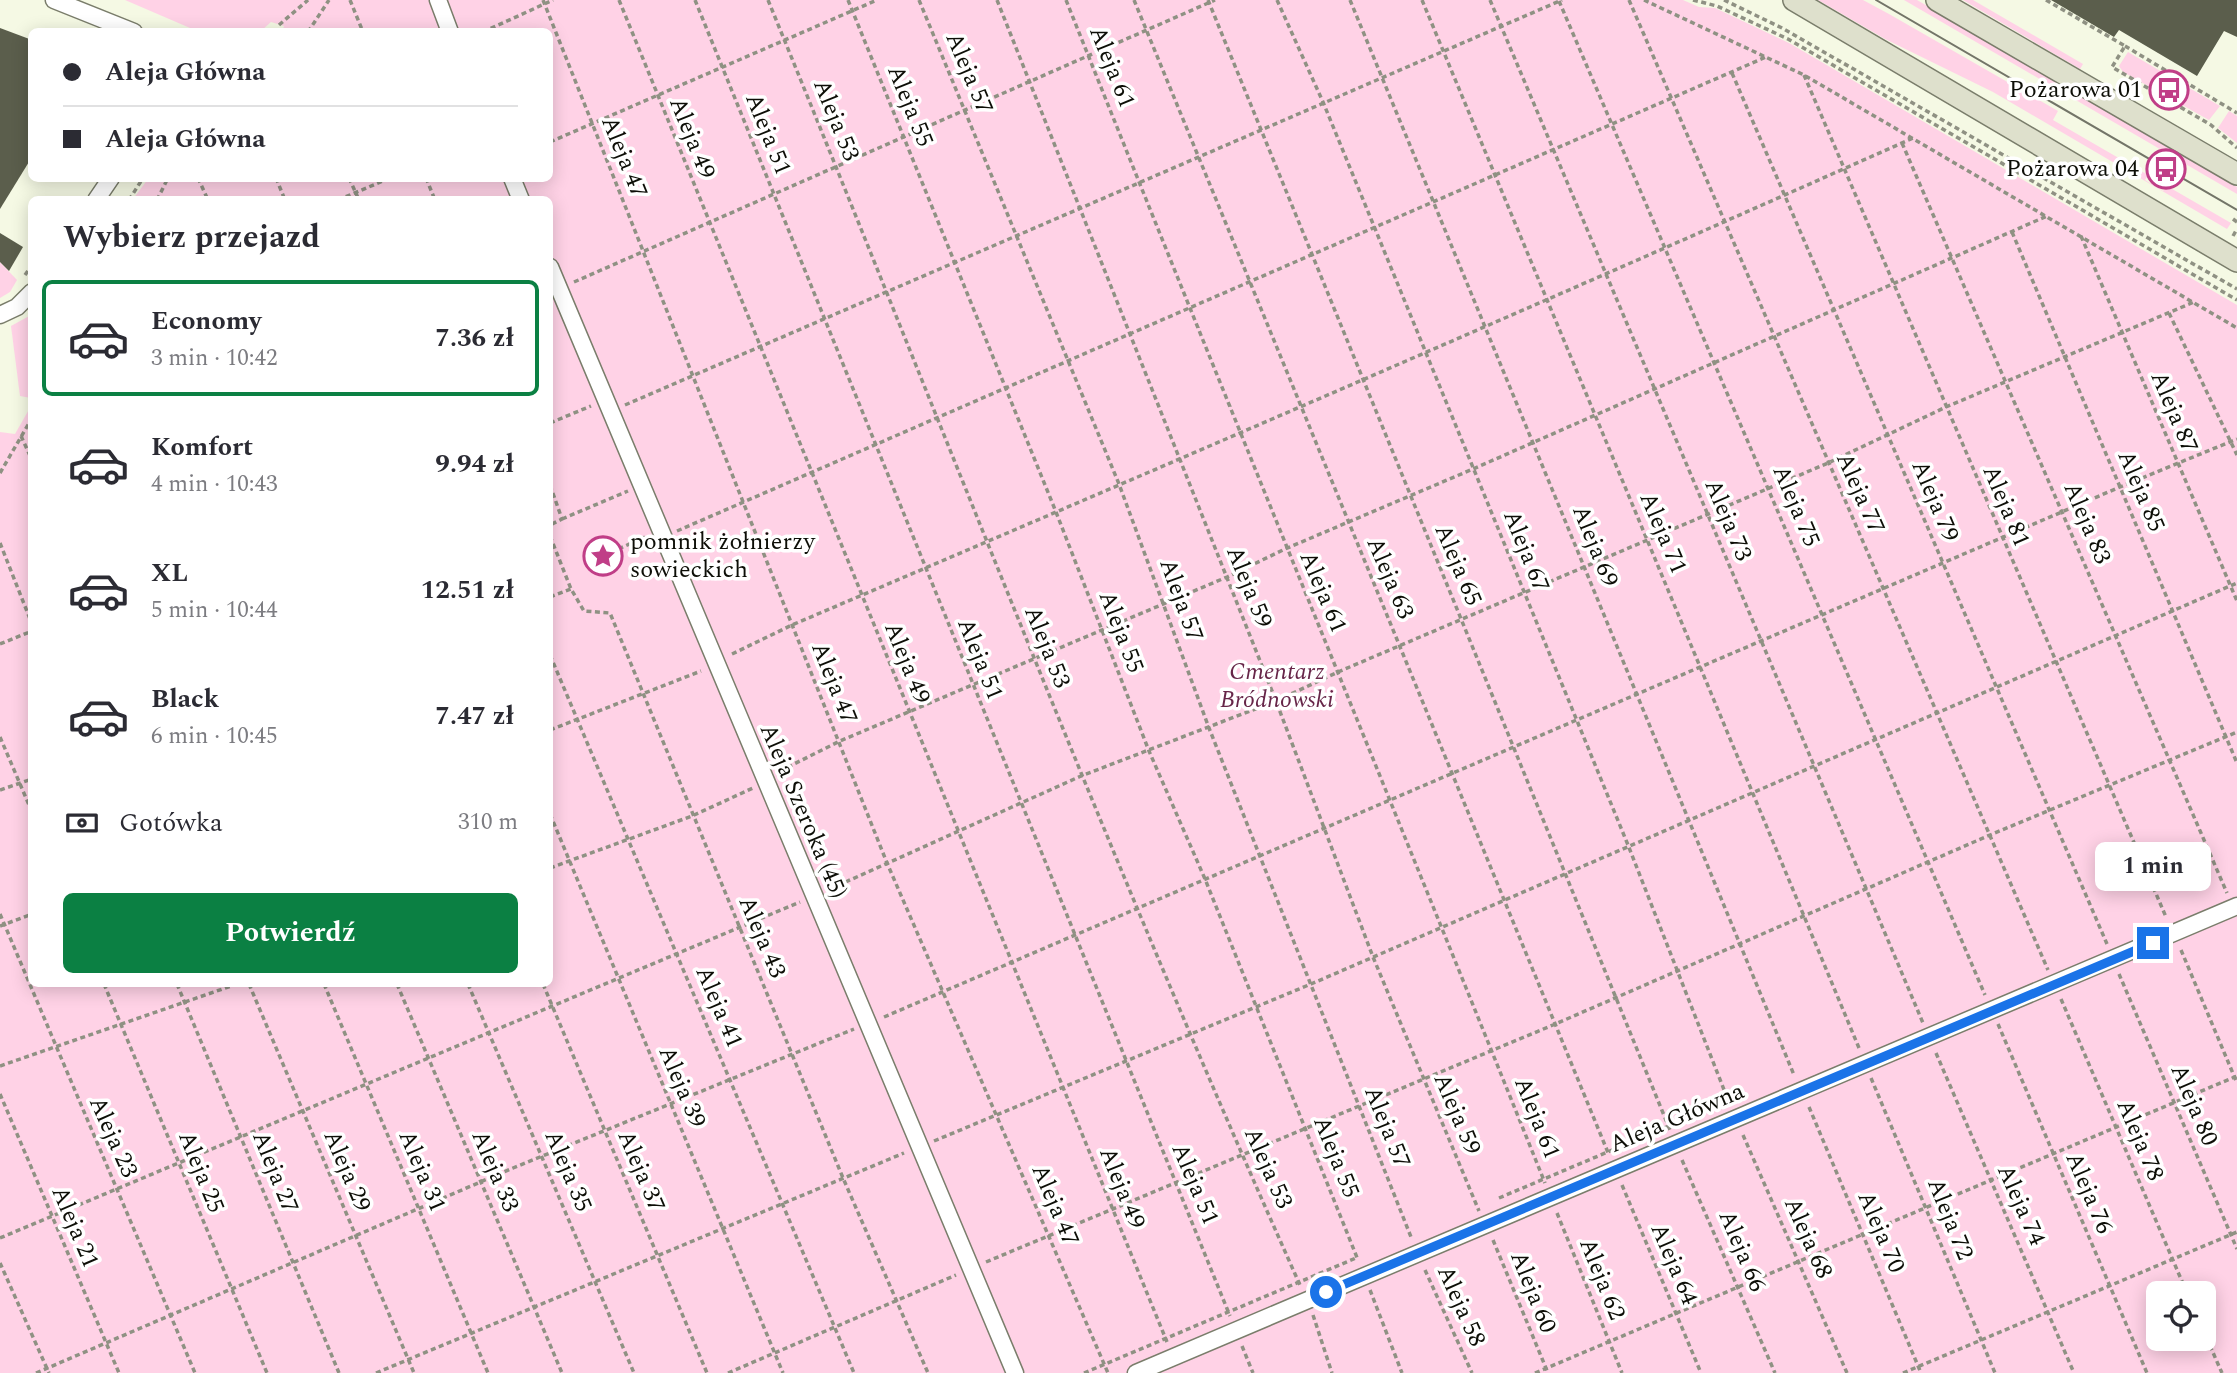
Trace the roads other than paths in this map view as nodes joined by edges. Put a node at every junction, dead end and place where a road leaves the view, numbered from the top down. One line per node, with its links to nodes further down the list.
1 (54, 0): 5 (street)
2 (438, 0): 6 (street)
3 (1794, 0): 8 (main road)
4 (1937, 0): 7 (main road)
5 (124, 28)
6 (448, 28)
7 (2237, 174)
8 (2237, 261)
9 (553, 274): 13 (street, Aleja Szeroka (45))
10 (28, 296): 11 (street)
11 (0, 314)
12 (2235, 907): 14 (street, Aleja Główna)
13 (1015, 1373)
14 (1136, 1373)

